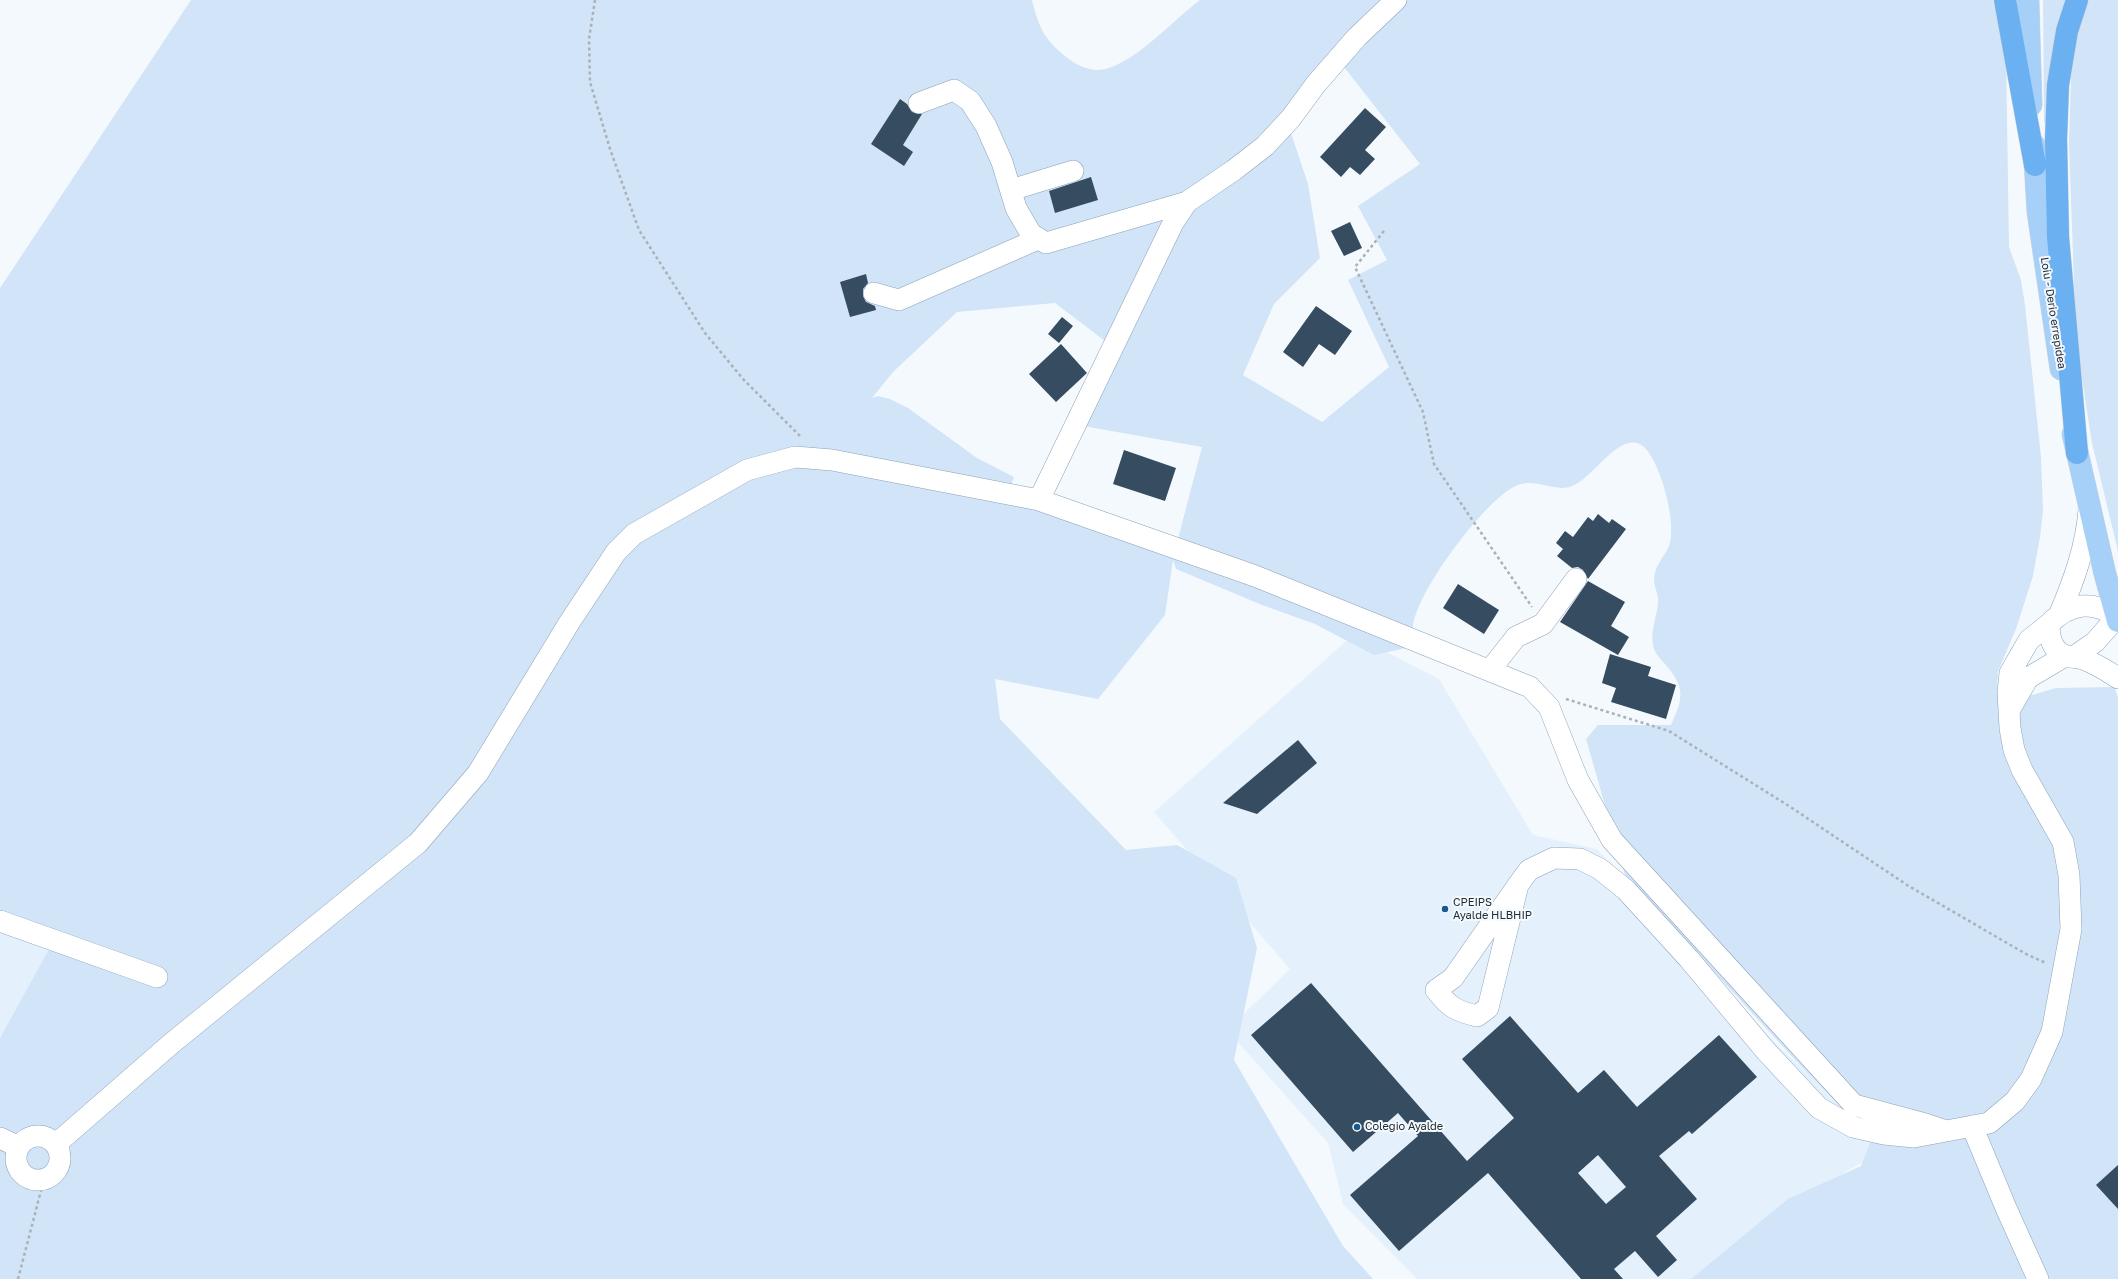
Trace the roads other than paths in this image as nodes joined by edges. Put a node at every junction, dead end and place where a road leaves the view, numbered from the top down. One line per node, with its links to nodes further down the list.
1 (1396, 0): 9 (street)
2 (2005, 0): 6 (highway)
3 (2028, 0): 6 (main road, Loiu - Derio errepidea)
4 (2077, 0): 12 (highway)
5 (919, 104): 8 (street)
6 (2035, 165): 12 (main road, Loiu - Derio errepidea)
7 (1073, 171): 8 (street)
8 (1011, 190): 10 (street)
9 (1187, 202): 10 (street); 13 (street)
10 (1038, 239): 11 (street)
11 (874, 293)
12 (2076, 453): 14 (main road, Loiu - Derio errepidea)
13 (1039, 500): 19 (street); 28 (street)
14 (2089, 506): 16 (street); 17 (main road, Loiu - Derio errepidea)
15 (1576, 579): 19 (street)
16 (2054, 619): 17 (street); 18 (street); 21 (street)
17 (2117, 619): 18 (street)
18 (2070, 656): 20 (street); 21 (street)
19 (1490, 670): 26 (street)
20 (2118, 678)
21 (2010, 709): 25 (street)
22 (1518, 885): 22 (street); 26 (street)
23 (0, 921): 24 (street)
24 (157, 977)
25 (1972, 1126): 26 (street); 30 (street)
26 (1946, 1131)
27 (0, 1138): 29 (street)
28 (56, 1144): 29 (street); 29 (street)
29 (19, 1147)
30 (2038, 1279)

